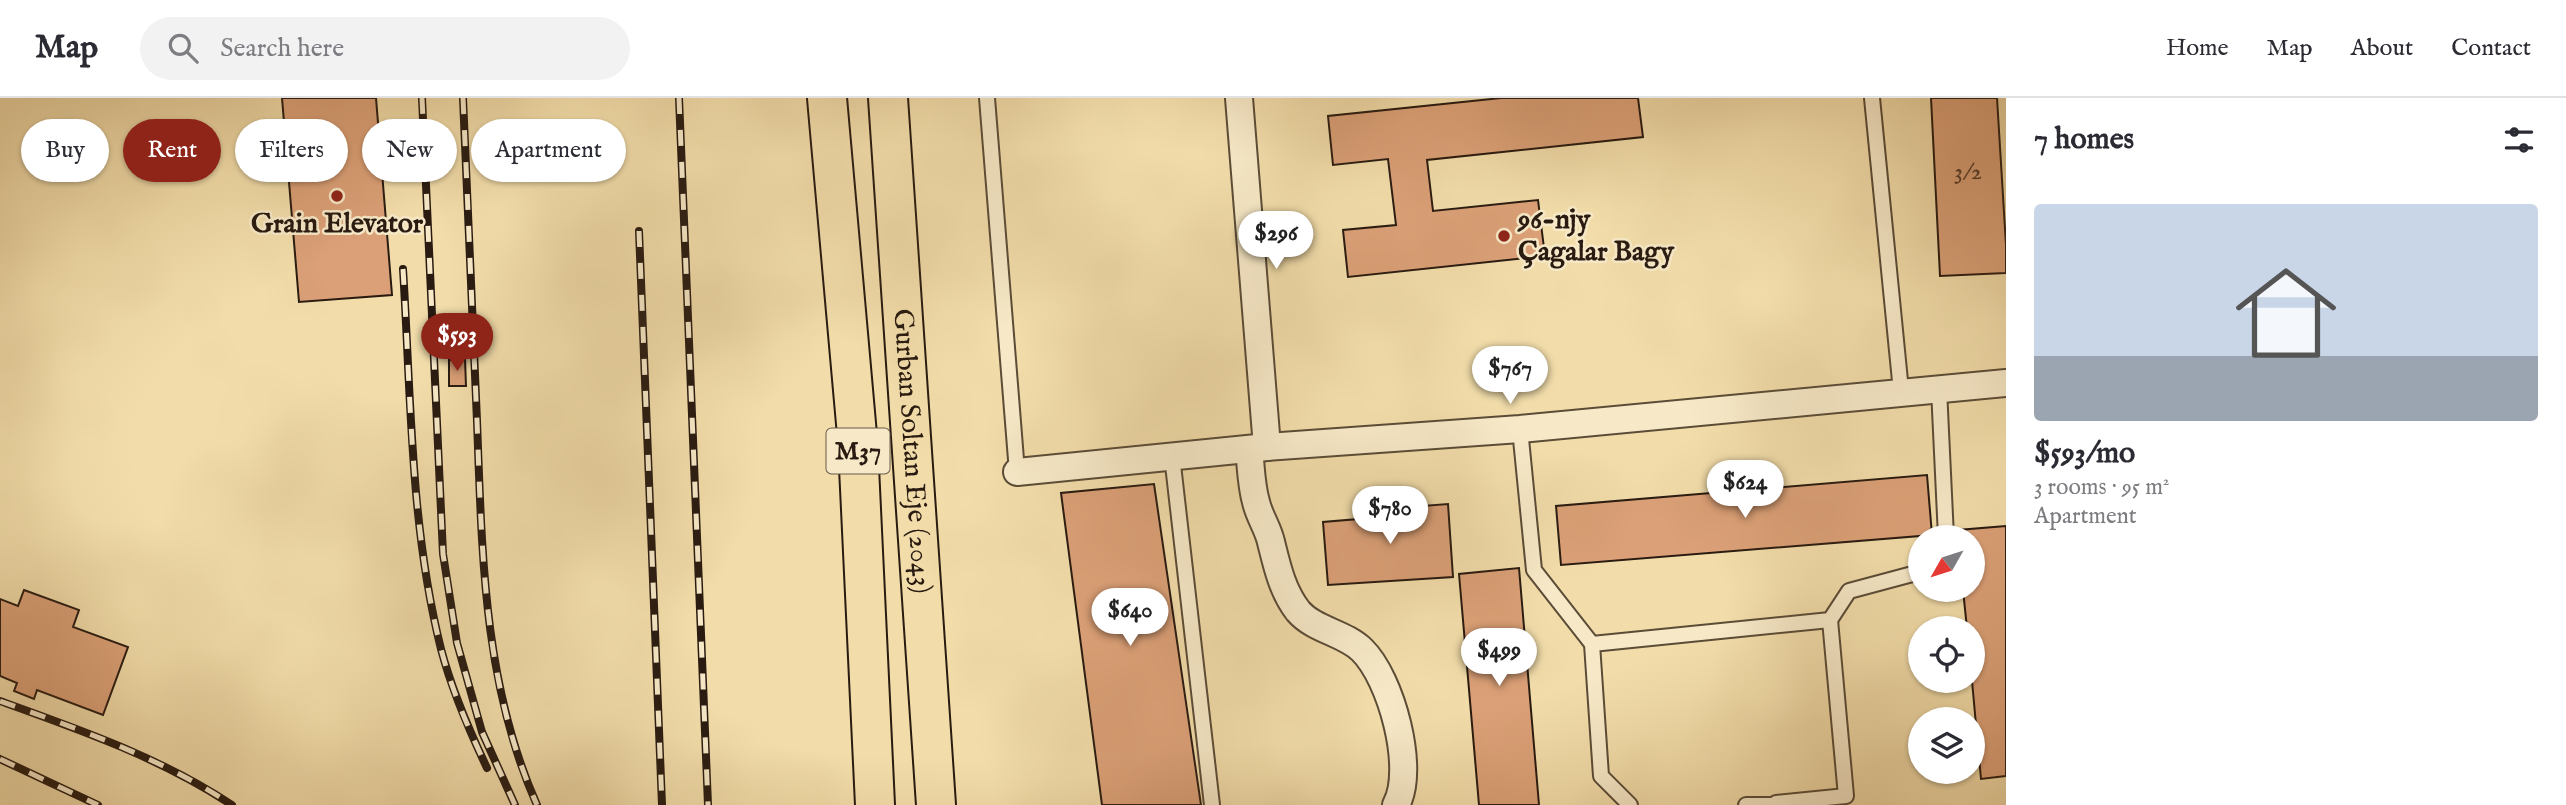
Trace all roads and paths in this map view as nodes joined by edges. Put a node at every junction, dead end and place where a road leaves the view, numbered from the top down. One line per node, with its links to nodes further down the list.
1 (827, 98): 18 (highway, Gurban Soltan Eje (2043) / M37)
2 (888, 98): 19 (highway, Gurban Soltan Eje (2043) / M37)
3 (987, 98): 12 (lane)
4 (1239, 98): 10 (street)
5 (1872, 98): 8 (lane)
6 (2006, 383): 7 (street)
7 (1939, 389): 8 (street); 13 (lane)
8 (1901, 391): 9 (street)
9 (1520, 429): 10 (street); 16 (lane)
10 (1258, 448): 11 (street); 21 (street)
11 (1172, 456): 12 (street); 20 (lane)
12 (1017, 472)
13 (1945, 525)
14 (1908, 575): 15 (lane)
15 (1830, 620): 16 (lane); 17 (lane)
16 (1592, 644): 22 (lane)
17 (1777, 804): 23 (lane)
18 (874, 805)
19 (936, 805)
20 (1212, 805)
21 (1396, 805)
22 (1630, 805)
23 (1746, 805)

